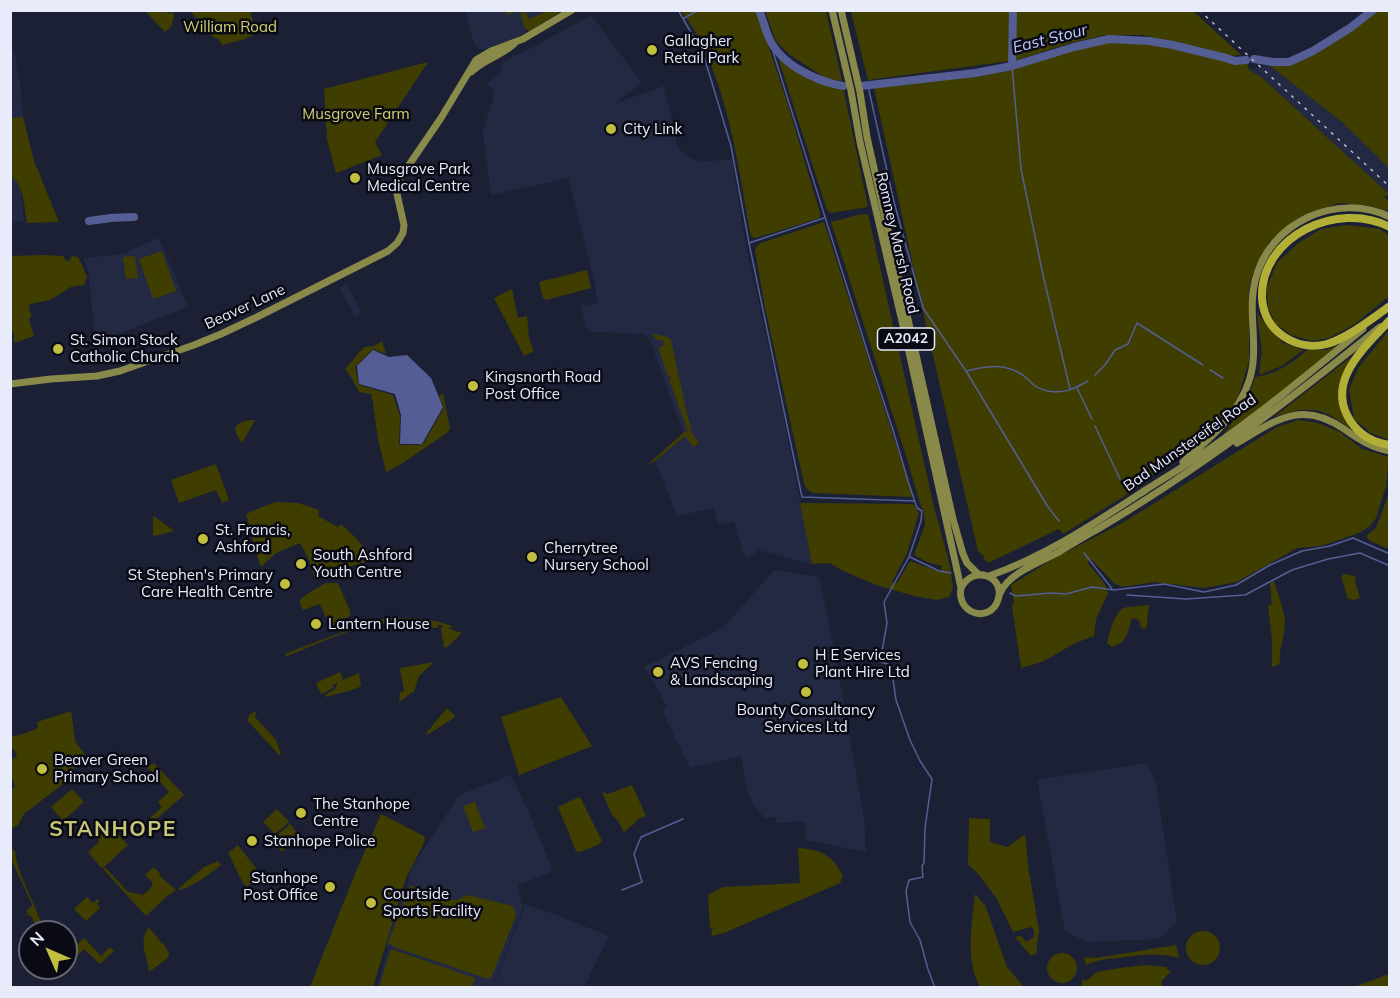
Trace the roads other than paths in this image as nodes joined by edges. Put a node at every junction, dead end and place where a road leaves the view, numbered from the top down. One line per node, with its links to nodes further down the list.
1 (572, 10): 8 (main road, Beaver Lane)
2 (831, 10): 15 (main road, Romney Marsh Road / A2042)
3 (842, 10): 13 (main road, Romney Marsh Road / A2042)
4 (1389, 217): 12 (main road)
5 (1389, 227): 6 (highway)
6 (1389, 306): 12 (main road, Bad Munstereifel Road)
7 (1389, 319): 9 (highway); 11 (main road, Bad Munstereifel Road)
8 (10, 384)
9 (1389, 445)
10 (1389, 450): 11 (main road)
11 (1189, 472): 16 (main road, Bad Munstereifel Road)
12 (1162, 479): 14 (main road, Bad Munstereifel Road)
13 (978, 574): 14 (main road); 15 (main road)
14 (989, 576): 16 (main road)
15 (961, 588): 16 (main road)
16 (999, 595)

